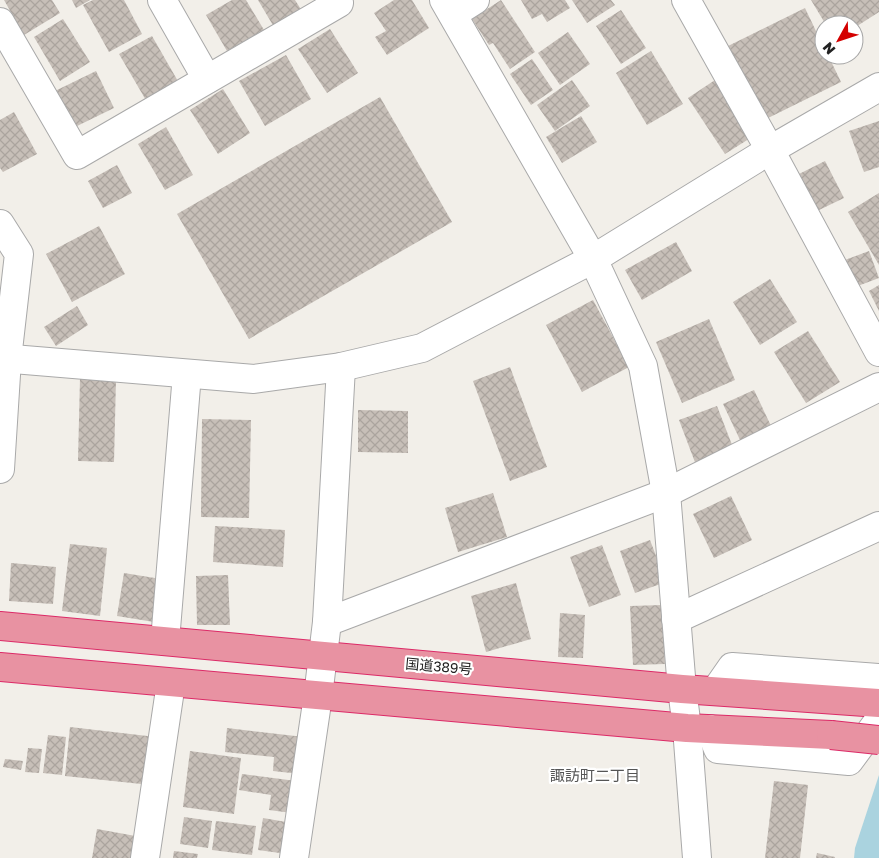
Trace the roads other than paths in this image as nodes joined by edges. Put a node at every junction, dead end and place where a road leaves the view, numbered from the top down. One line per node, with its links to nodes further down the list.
1 (162, 0): 7 (street)
2 (337, 0): 7 (street)
3 (475, 0): 5 (street)
4 (686, 0): 9 (street)
5 (448, 7): 11 (street)
6 (0, 22): 7 (street)
7 (207, 79)
8 (879, 87): 9 (street)
9 (770, 150): 11 (street); 12 (street)
10 (0, 224): 13 (street)
11 (593, 259): 14 (street); 18 (street)
12 (879, 352)
13 (4, 359): 15 (street); 17 (street)
14 (341, 367): 15 (street); 21 (street)
15 (187, 374): 23 (street)
16 (879, 387): 18 (street)
17 (0, 469)
18 (666, 493): 20 (street); 21 (street)
19 (879, 526): 20 (street)
20 (676, 619): 28 (street)
21 (327, 622): 24 (street)
22 (0, 626): 23 (highway, 国道389号)
23 (165, 641): 24 (highway, 国道389号)
24 (323, 656): 28 (highway, 国道389号); 30 (street)
25 (0, 668): 27 (highway)
26 (879, 678): 29 (street)
27 (171, 683): 30 (highway); 35 (street)
28 (682, 689): 29 (highway, 国道389号); 33 (street)
29 (716, 690): 31 (highway, 国道389号)
30 (318, 696): 33 (highway); 36 (street)
31 (879, 703)
32 (879, 720): 33 (street)
33 (699, 729): 34 (highway, bridge); 37 (street)
34 (879, 740)
35 (145, 858)
36 (294, 858)
37 (697, 858)

